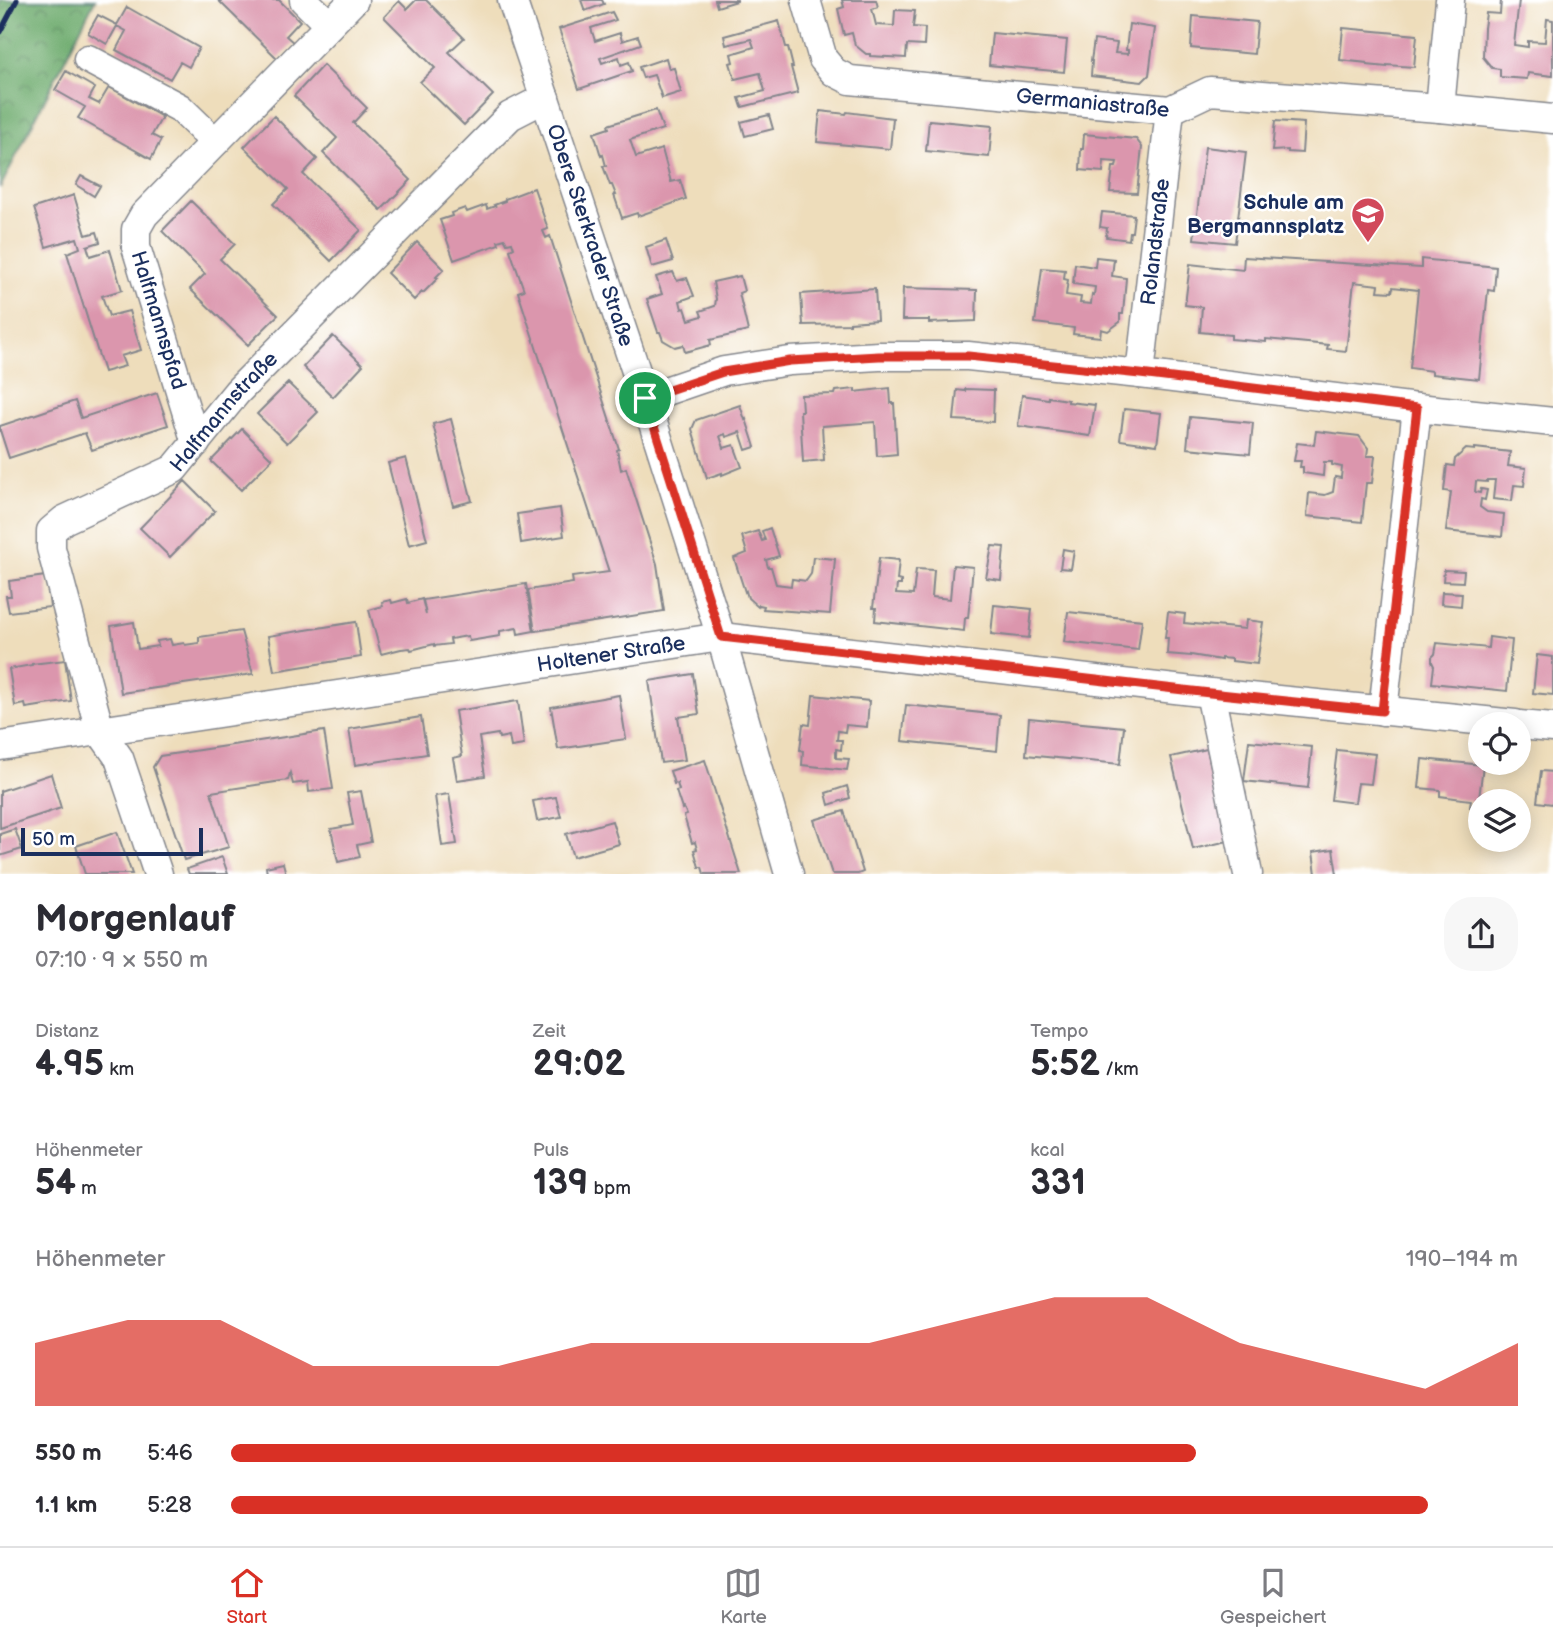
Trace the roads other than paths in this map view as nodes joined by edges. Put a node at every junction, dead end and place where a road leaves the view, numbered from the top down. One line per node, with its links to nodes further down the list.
1 (304, 0): 6 (street)
2 (354, 0): 6 (street, Halfmannspfad)
3 (512, 0): 8 (street, Obere Sterkrader Straße)
4 (806, 0): 10 (street, Germaniastraße)
5 (1450, 0): 9 (street)
6 (329, 25): 12 (street, Halfmannspfad)
7 (88, 59): 12 (street)
8 (545, 98): 14 (street, Obere Sterkrader Straße); 17 (street, Halfmannstraße)
9 (1440, 108): 10 (street, Germaniastraße); 11 (street, Germaniastraße)
10 (1170, 110): 13 (street, Rolandstraße)
11 (1553, 119)
12 (215, 142): 17 (street, Halfmannspfad)
13 (1140, 374): 14 (street); 15 (street)
14 (645, 398): 18 (street, Obere Sterkrader Straße)
15 (1417, 408): 16 (street); 20 (street)
16 (1553, 422)
17 (196, 443): 24 (street, Halfmannstraße)
18 (721, 637): 19 (street, Holtener Straße); 24 (street, Holtener Straße); 27 (street, Obere Sterkrader Straße)
19 (1210, 693): 20 (street, Holtener Straße); 28 (street)
20 (1382, 711): 21 (street, Holtener Straße)
21 (1468, 720)
22 (1531, 727): 23 (street, Holtener Straße)
23 (1553, 729)
24 (100, 731): 25 (street, Holtener Straße); 26 (street, Halfmannstraße)
25 (0, 746)
26 (158, 874)
27 (789, 874)
28 (1248, 874)

